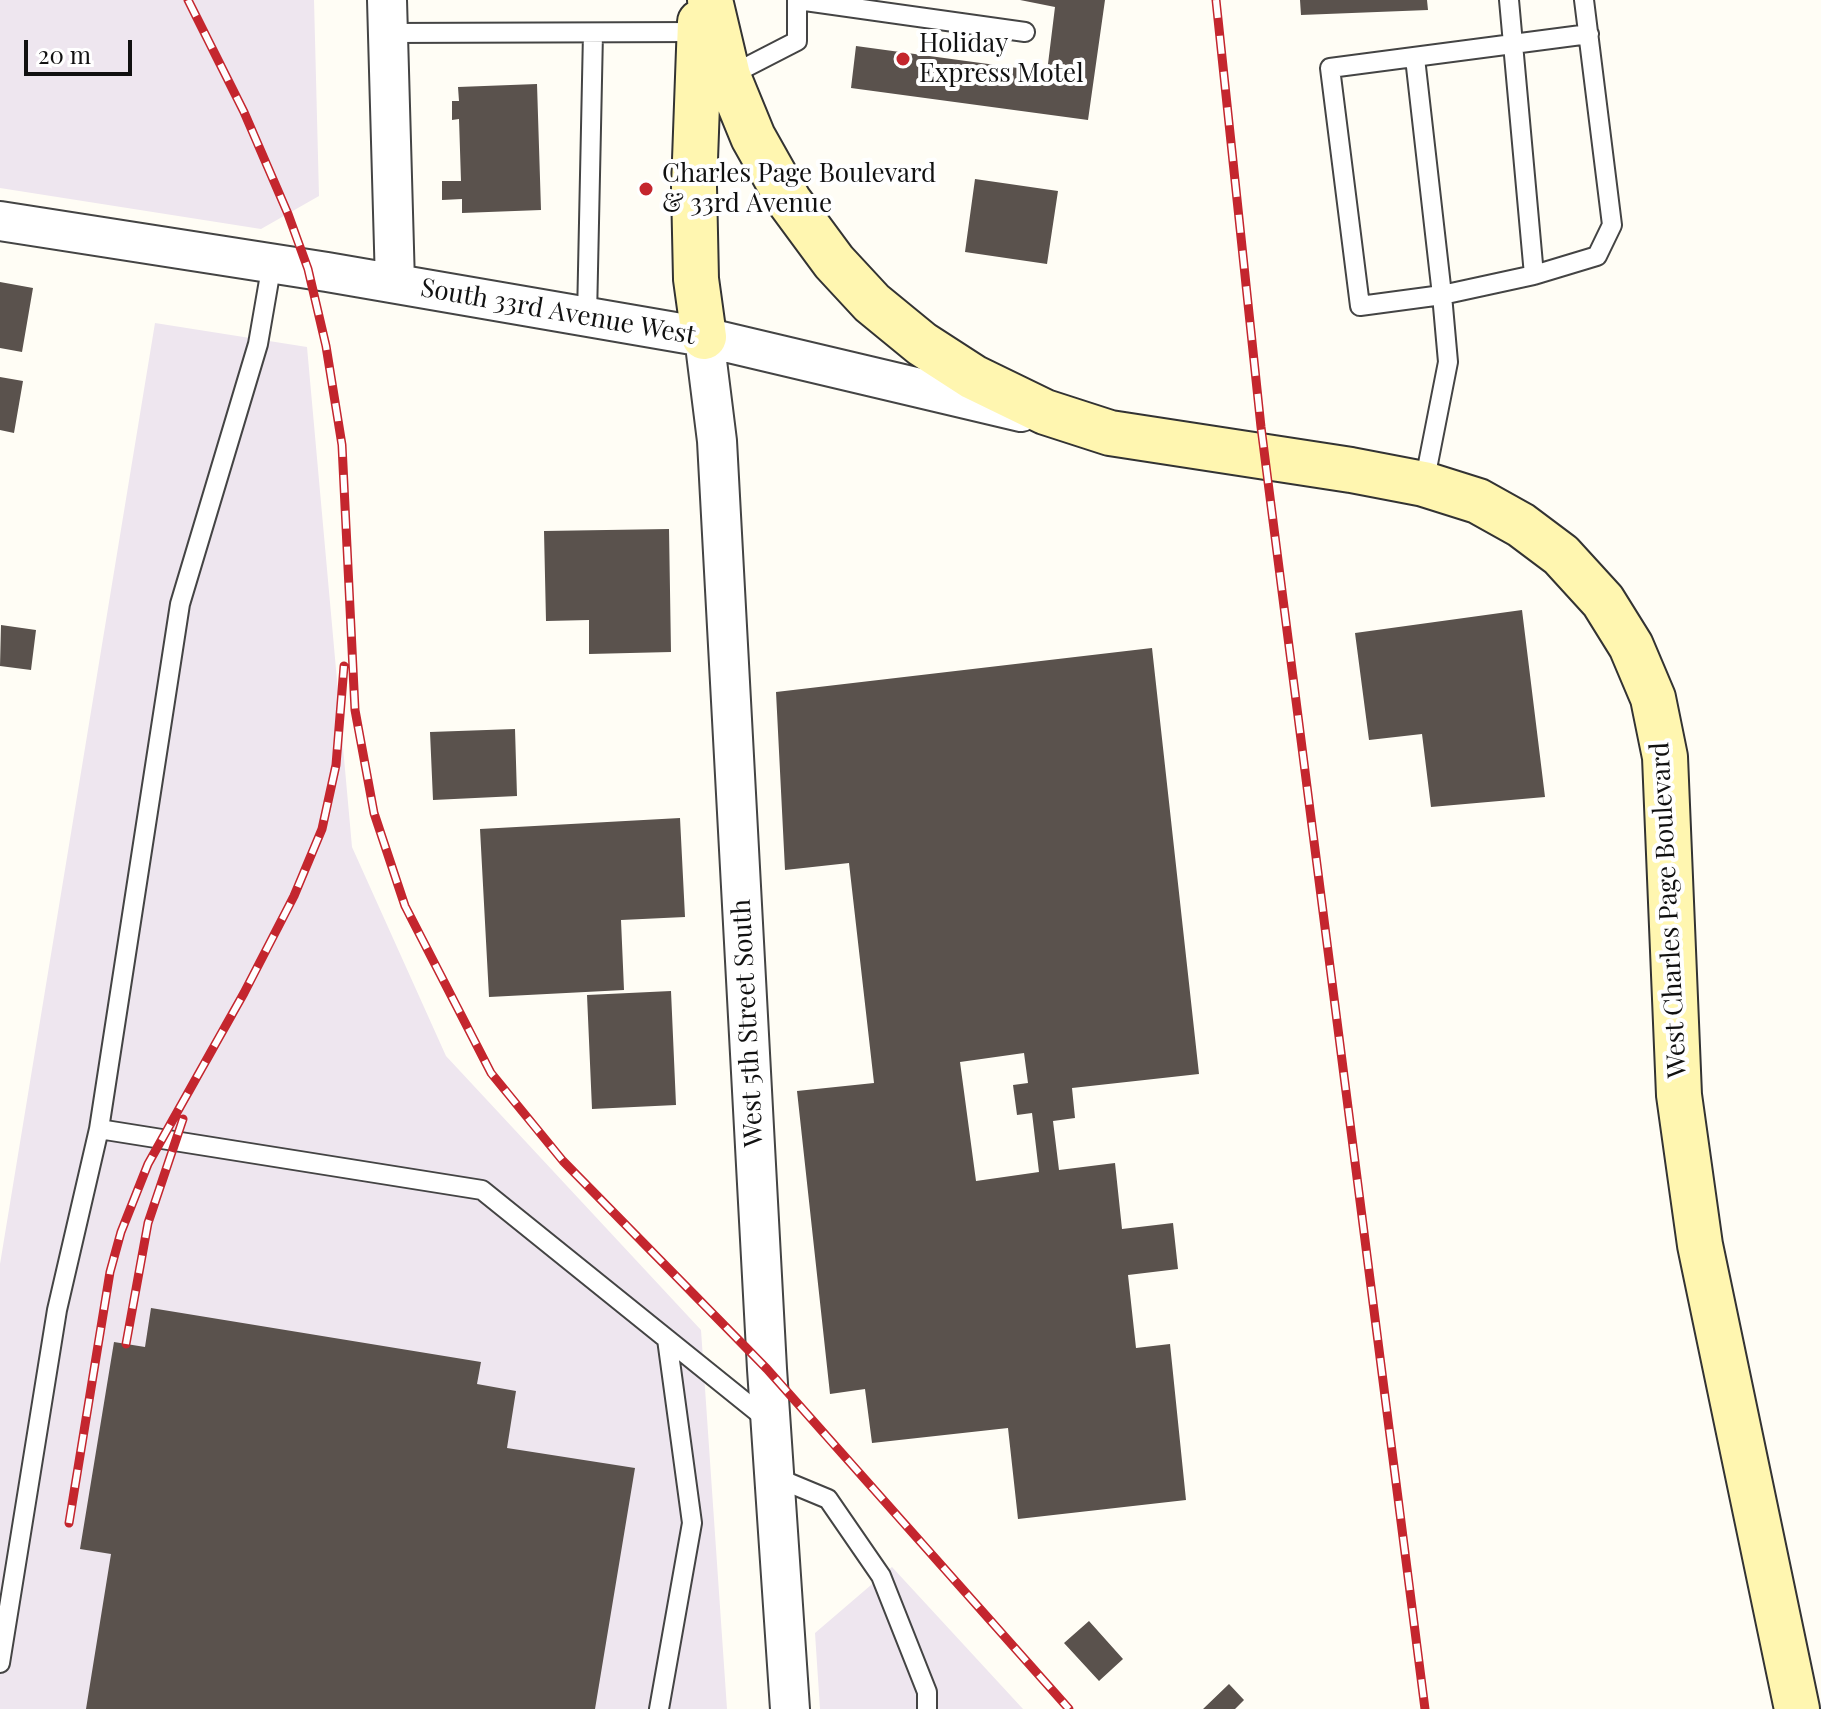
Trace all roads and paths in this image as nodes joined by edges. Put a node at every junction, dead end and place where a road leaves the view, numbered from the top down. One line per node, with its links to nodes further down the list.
1 (798, 0): 6 (lane); 11 (lane)
2 (1509, 0): 9 (lane)
3 (1584, 0): 8 (lane)
4 (703, 11): 7 (lane); 11 (main road, West Charles Page Boulevard); 18 (main road)
5 (387, 16): 7 (lane); 15 (street)
6 (1025, 32)
7 (593, 33): 17 (lane)
8 (1589, 34): 9 (lane); 14 (lane)
9 (1513, 46): 10 (lane); 14 (lane)
10 (1415, 58): 16 (lane); 16 (lane)
11 (728, 76): 19 (main road, West Charles Page Boulevard)
12 (0, 221): 13 (street, South 33rd Avenue West)
13 (272, 263): 15 (street, South 33rd Avenue West); 21 (lane)
14 (1534, 275): 16 (lane)
15 (395, 283): 17 (street, South 33rd Avenue West)
16 (1442, 295): 20 (lane)
17 (587, 317): 18 (street, South 33rd Avenue West)
18 (704, 337): 19 (street, South 33rd Avenue West); 23 (street, West 5th Street South)
19 (1110, 433): 20 (main road, West Charles Page Boulevard)
20 (1424, 484): 29 (main road, West Charles Page Boulevard)
21 (99, 1129): 22 (lane); 25 (lane)
22 (667, 1339): 23 (lane); 26 (lane)
23 (771, 1422): 24 (street, West 5th Street South)
24 (775, 1477): 27 (street, West 5th Street South); 28 (lane)
25 (0, 1663)
26 (659, 1709)
27 (790, 1709)
28 (927, 1709)
29 (1797, 1709)

